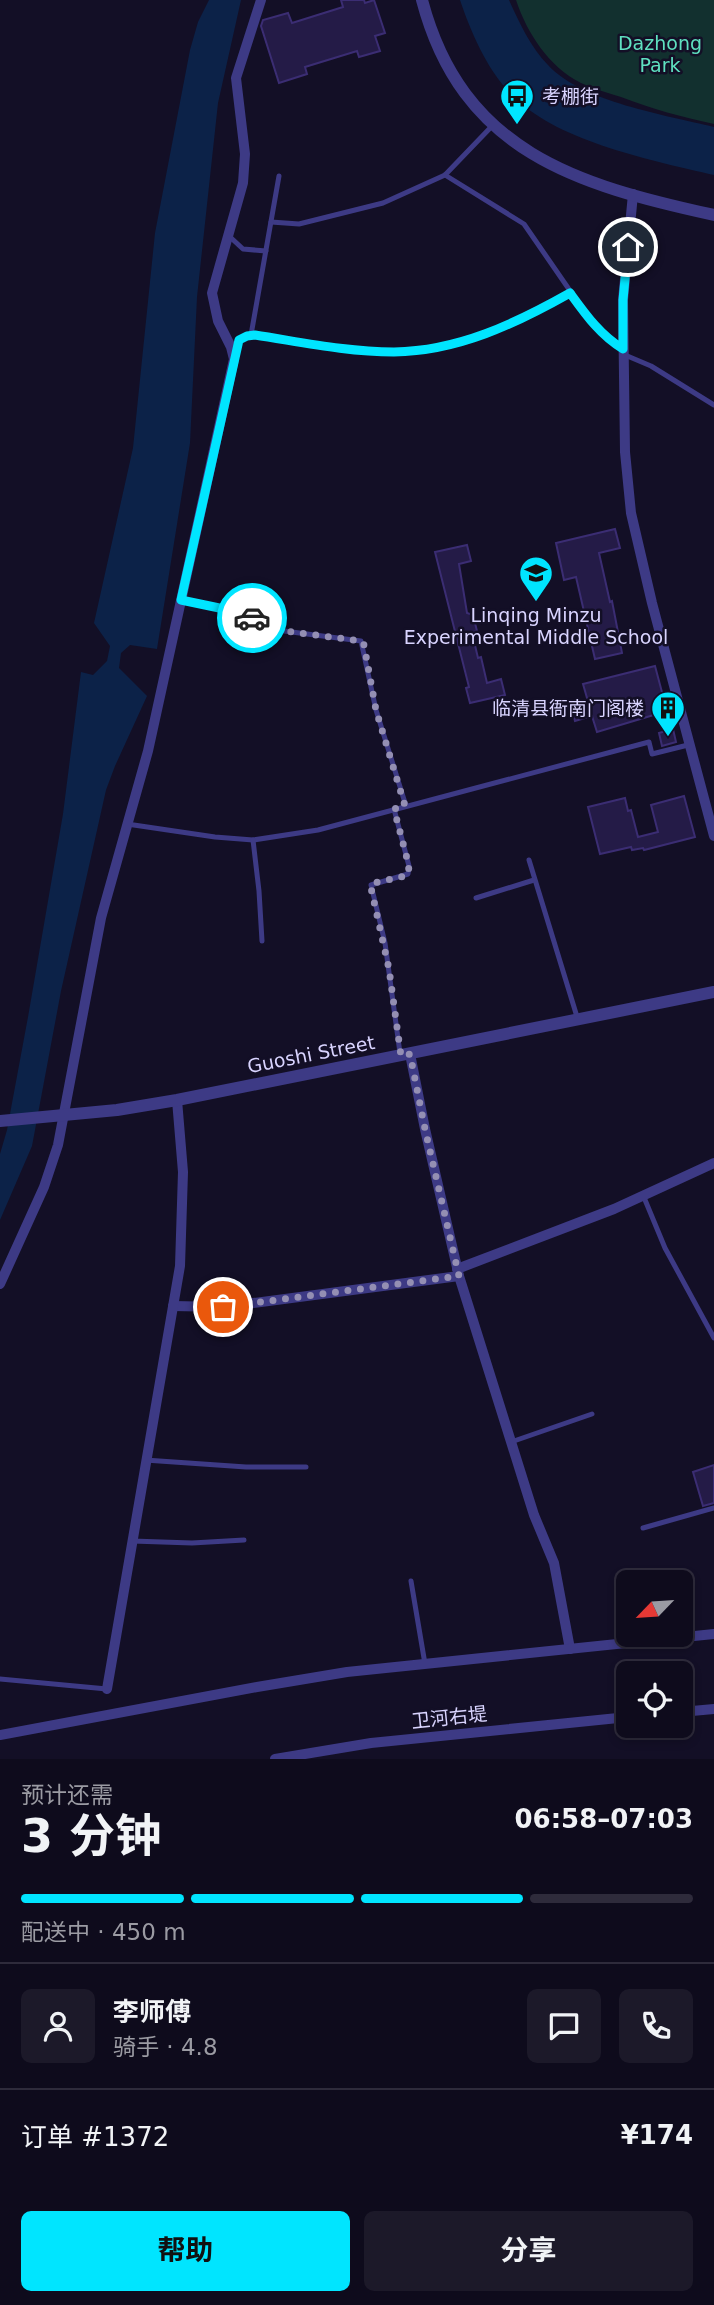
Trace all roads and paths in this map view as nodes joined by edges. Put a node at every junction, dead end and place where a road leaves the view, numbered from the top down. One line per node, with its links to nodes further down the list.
1 (261, 0): 9 (street)
2 (422, 0): 3 (street)
3 (493, 125): 4 (lane); 6 (street)
4 (445, 175): 8 (lane); 11 (lane)
5 (279, 176): 8 (lane)
6 (633, 194): 7 (street); 13 (street)
7 (714, 215)
8 (271, 222): 10 (lane)
9 (228, 235): 10 (lane); 14 (street)
10 (266, 251): 12 (lane)
11 (570, 293): 12 (lane); 13 (lane)
12 (251, 335): 14 (lane)
13 (623, 352): 15 (lane); 17 (street)
14 (234, 359): 16 (street)
15 (714, 405)
16 (181, 600): 18 (lane); 20 (street)
17 (690, 744): 18 (lane); 21 (street)
18 (405, 806): 19 (lane)
19 (394, 809): 22 (lane); 29 (lane)
20 (127, 824): 22 (lane); 31 (street)
21 (714, 836)
22 (253, 840): 26 (lane)
23 (529, 860): 24 (lane)
24 (534, 880): 25 (lane); 28 (lane)
25 (476, 898)
26 (262, 942)
27 (714, 992): 28 (street, Guoshi Street)
28 (578, 1020): 29 (street, Guoshi Street)
29 (406, 1055): 30 (street, Guoshi Street); 35 (street)
30 (177, 1100): 31 (street, Guoshi Street); 37 (street)
31 (64, 1115): 32 (street, Guoshi Street); 36 (street)
32 (0, 1121)
33 (714, 1163): 34 (street)
34 (643, 1195): 35 (street); 38 (lane)
35 (458, 1272): 37 (street); 40 (street)
36 (0, 1284)
37 (173, 1306): 41 (street)
38 (714, 1338)
39 (592, 1414): 40 (lane)
40 (511, 1442): 49 (street)
41 (145, 1460): 42 (lane); 46 (street)
42 (306, 1467)
43 (714, 1508): 44 (lane)
44 (643, 1528)
45 (244, 1540): 46 (lane)
46 (132, 1541): 52 (street)
47 (411, 1581): 50 (lane)
48 (714, 1634): 49 (street)
49 (570, 1649): 50 (street)
50 (425, 1664): 56 (street)
51 (0, 1679): 52 (lane)
52 (107, 1689)
53 (714, 1709): 54 (street)
54 (693, 1711)
55 (616, 1718): 57 (street, 卫河右堤)
56 (0, 1735)
57 (275, 1759)

